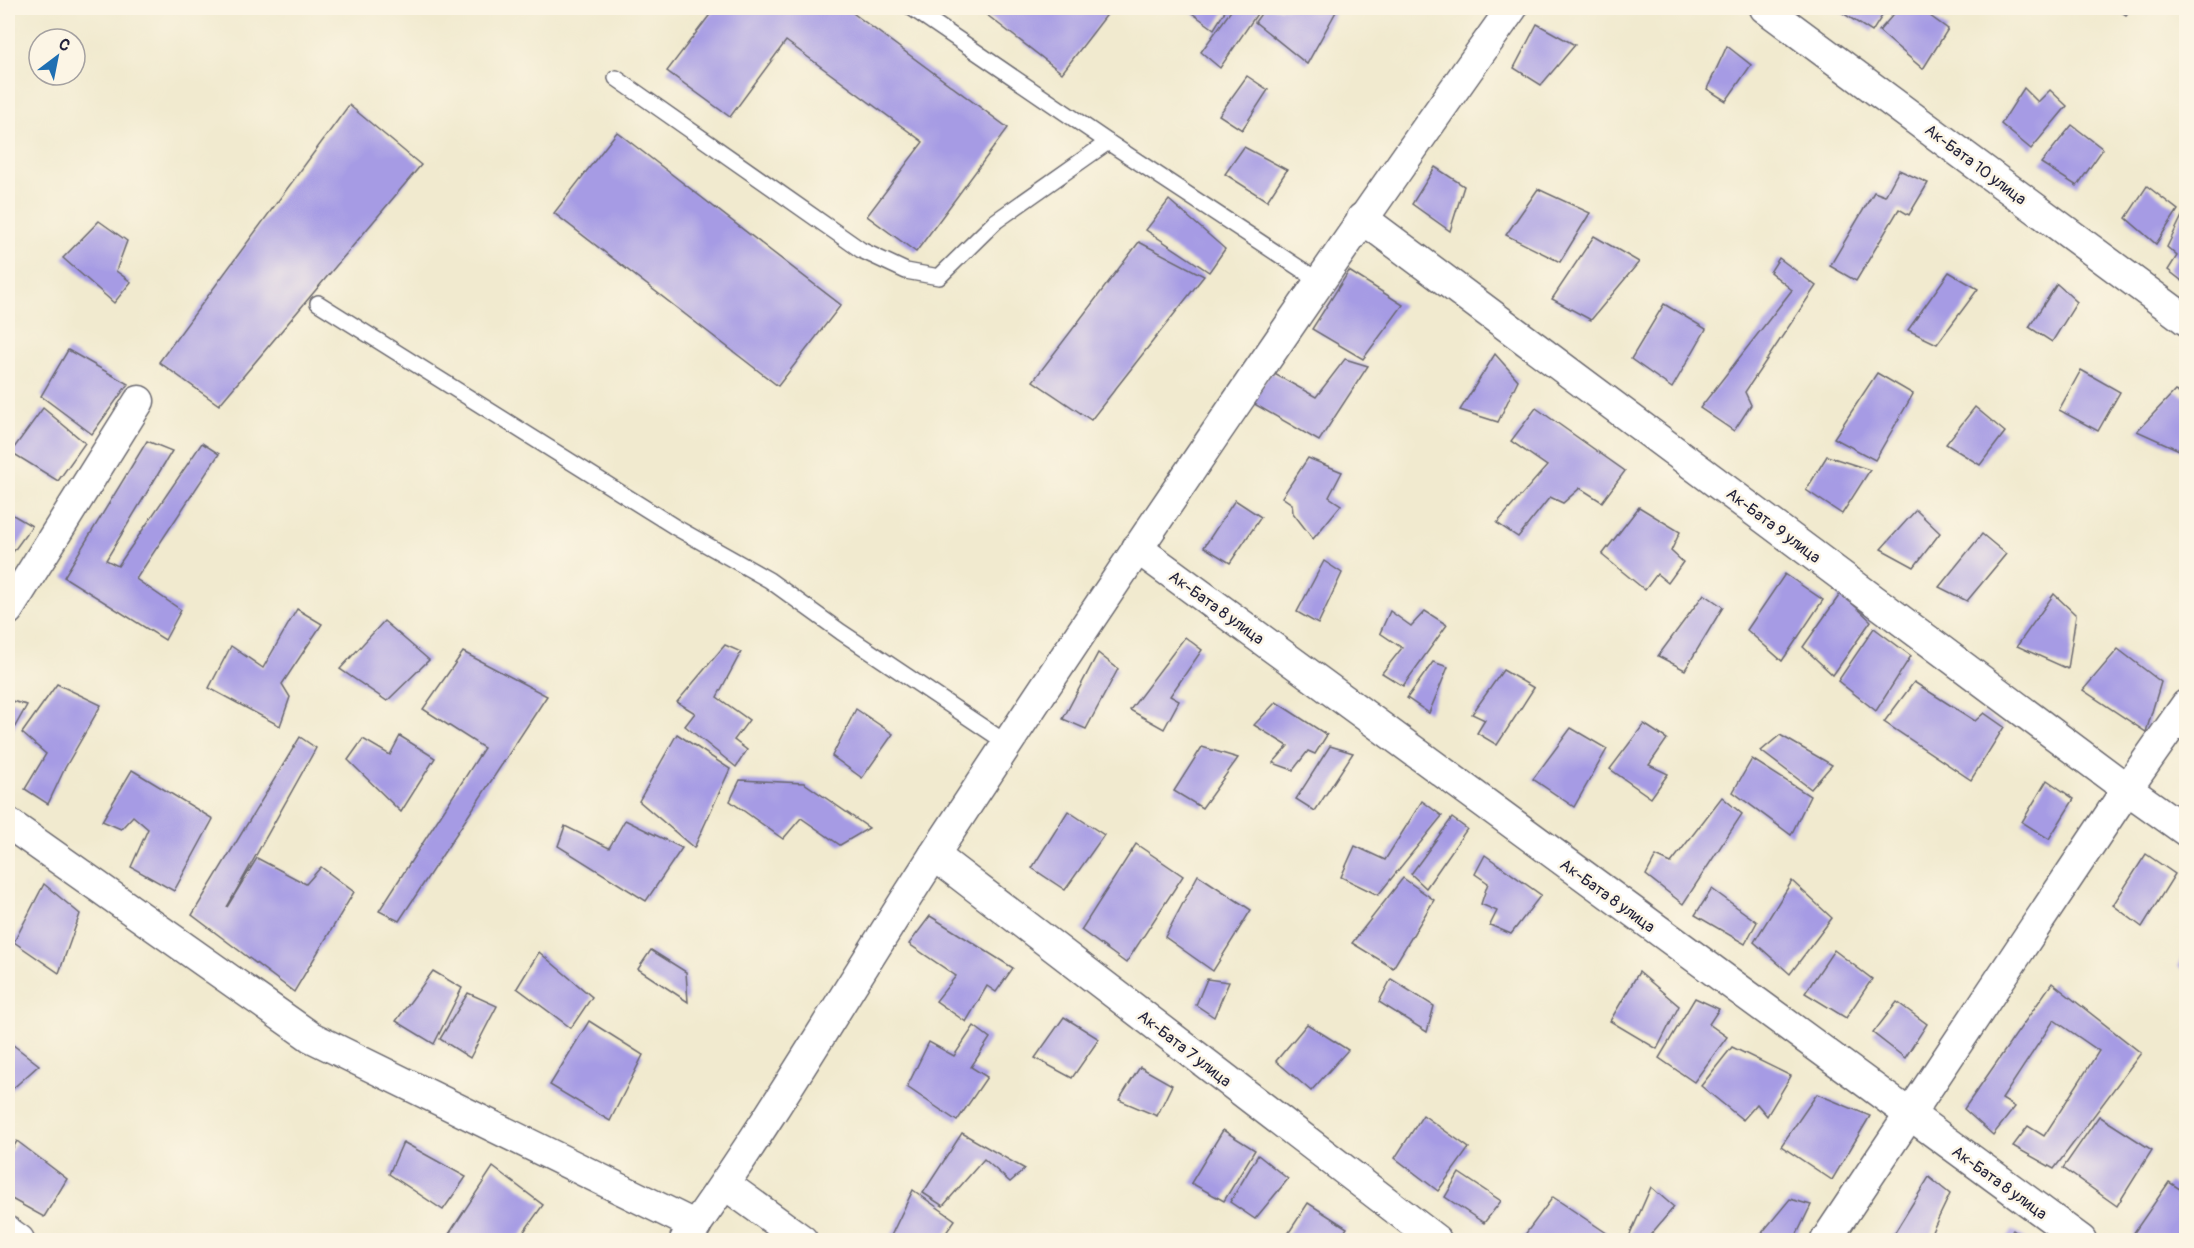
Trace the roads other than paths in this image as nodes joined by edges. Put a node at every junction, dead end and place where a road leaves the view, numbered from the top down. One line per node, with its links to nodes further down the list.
1 (912, 8): 5 (lane)
2 (1512, 8): 6 (street)
3 (1765, 8): 9 (street, Ак-Бата 10 улица)
4 (616, 78): 5 (lane)
5 (1108, 142): 7 (lane)
6 (1362, 218): 7 (street); 15 (street, Ак-Бата 9 улица)
7 (1319, 281): 11 (street)
8 (318, 303): 14 (lane)
9 (2187, 320)
10 (139, 401): 12 (street)
11 (1137, 548): 14 (street); 19 (street, Ак-Бата 8 улица)
12 (8, 610)
13 (2187, 705): 15 (street)
14 (1008, 744): 18 (street)
15 (2127, 789): 17 (street, Ак-Бата 9 улица); 19 (street)
16 (8, 823): 22 (street)
17 (2187, 831)
18 (934, 855): 20 (street); 25 (street, Ак-Бата 7 улица)
19 (1910, 1117): 26 (street); 27 (street, Ак-Бата 8 улица)
20 (726, 1185): 22 (street); 24 (street)
21 (8, 1232): 23 (street)
22 (690, 1233)
23 (19, 1240)
24 (802, 1240)
25 (1436, 1240)
26 (1826, 1240)
27 (2080, 1240)

